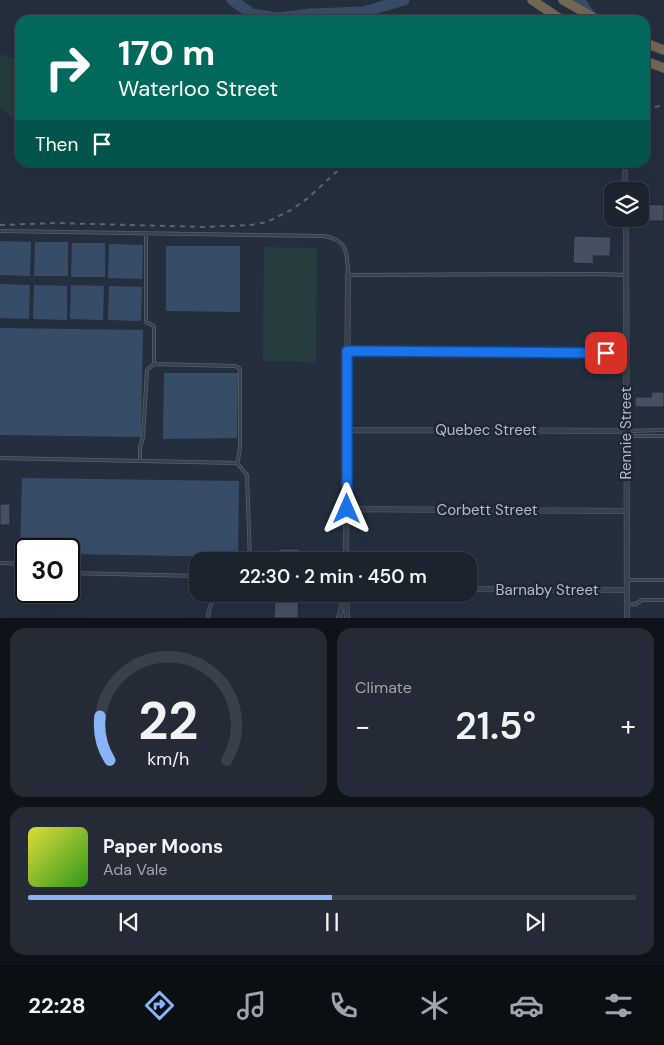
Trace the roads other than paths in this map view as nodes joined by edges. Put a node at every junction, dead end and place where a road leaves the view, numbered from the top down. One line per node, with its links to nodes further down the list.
1 (532, 0): 3 (highway)
2 (563, 0): 4 (highway)
3 (554, 15)
4 (589, 15)
5 (650, 45): 6 (highway)
6 (664, 50)
7 (650, 63): 8 (highway)
8 (664, 68)
9 (625, 172): 10 (street)
10 (625, 182)
11 (626, 227): 15 (street, Rennie Street)
12 (0, 231): 13 (lane)
13 (146, 234): 14 (lane); 18 (lane)
14 (348, 275): 15 (lane); 16 (street)
15 (626, 275): 17 (street, Rennie Street)
16 (347, 351): 17 (street); 19 (street)
17 (626, 353): 21 (street, Rennie Street)
18 (154, 364): 24 (lane); 25 (lane)
19 (348, 430): 21 (street, Quebec Street); 26 (street)
20 (664, 430): 21 (lane)
21 (625, 434): 22 (lane); 27 (street, Rennie Street)
22 (664, 436)
23 (0, 458): 24 (lane)
24 (140, 461): 25 (lane)
25 (237, 462): 28 (lane)
26 (347, 509): 27 (street, Corbett Street); 29 (street)
27 (626, 511): 34 (street, Rennie Street)
28 (250, 552)
29 (346, 552)
30 (0, 564): 31 (lane)
31 (15, 564)
32 (80, 573): 33 (lane)
33 (189, 576)
34 (626, 580): 35 (lane); 37 (street, Rennie Street)
35 (664, 580)
36 (477, 589): 37 (street, Barnaby Street)
37 (626, 590): 42 (street, Rennie Street)
38 (664, 600): 42 (lane)
39 (212, 602): 43 (lane)
40 (344, 602): 44 (street)
41 (346, 602): 45 (street)
42 (626, 605): 46 (street, Rennie Street)
43 (208, 618)
44 (339, 618)
45 (347, 618)
46 (627, 618)

